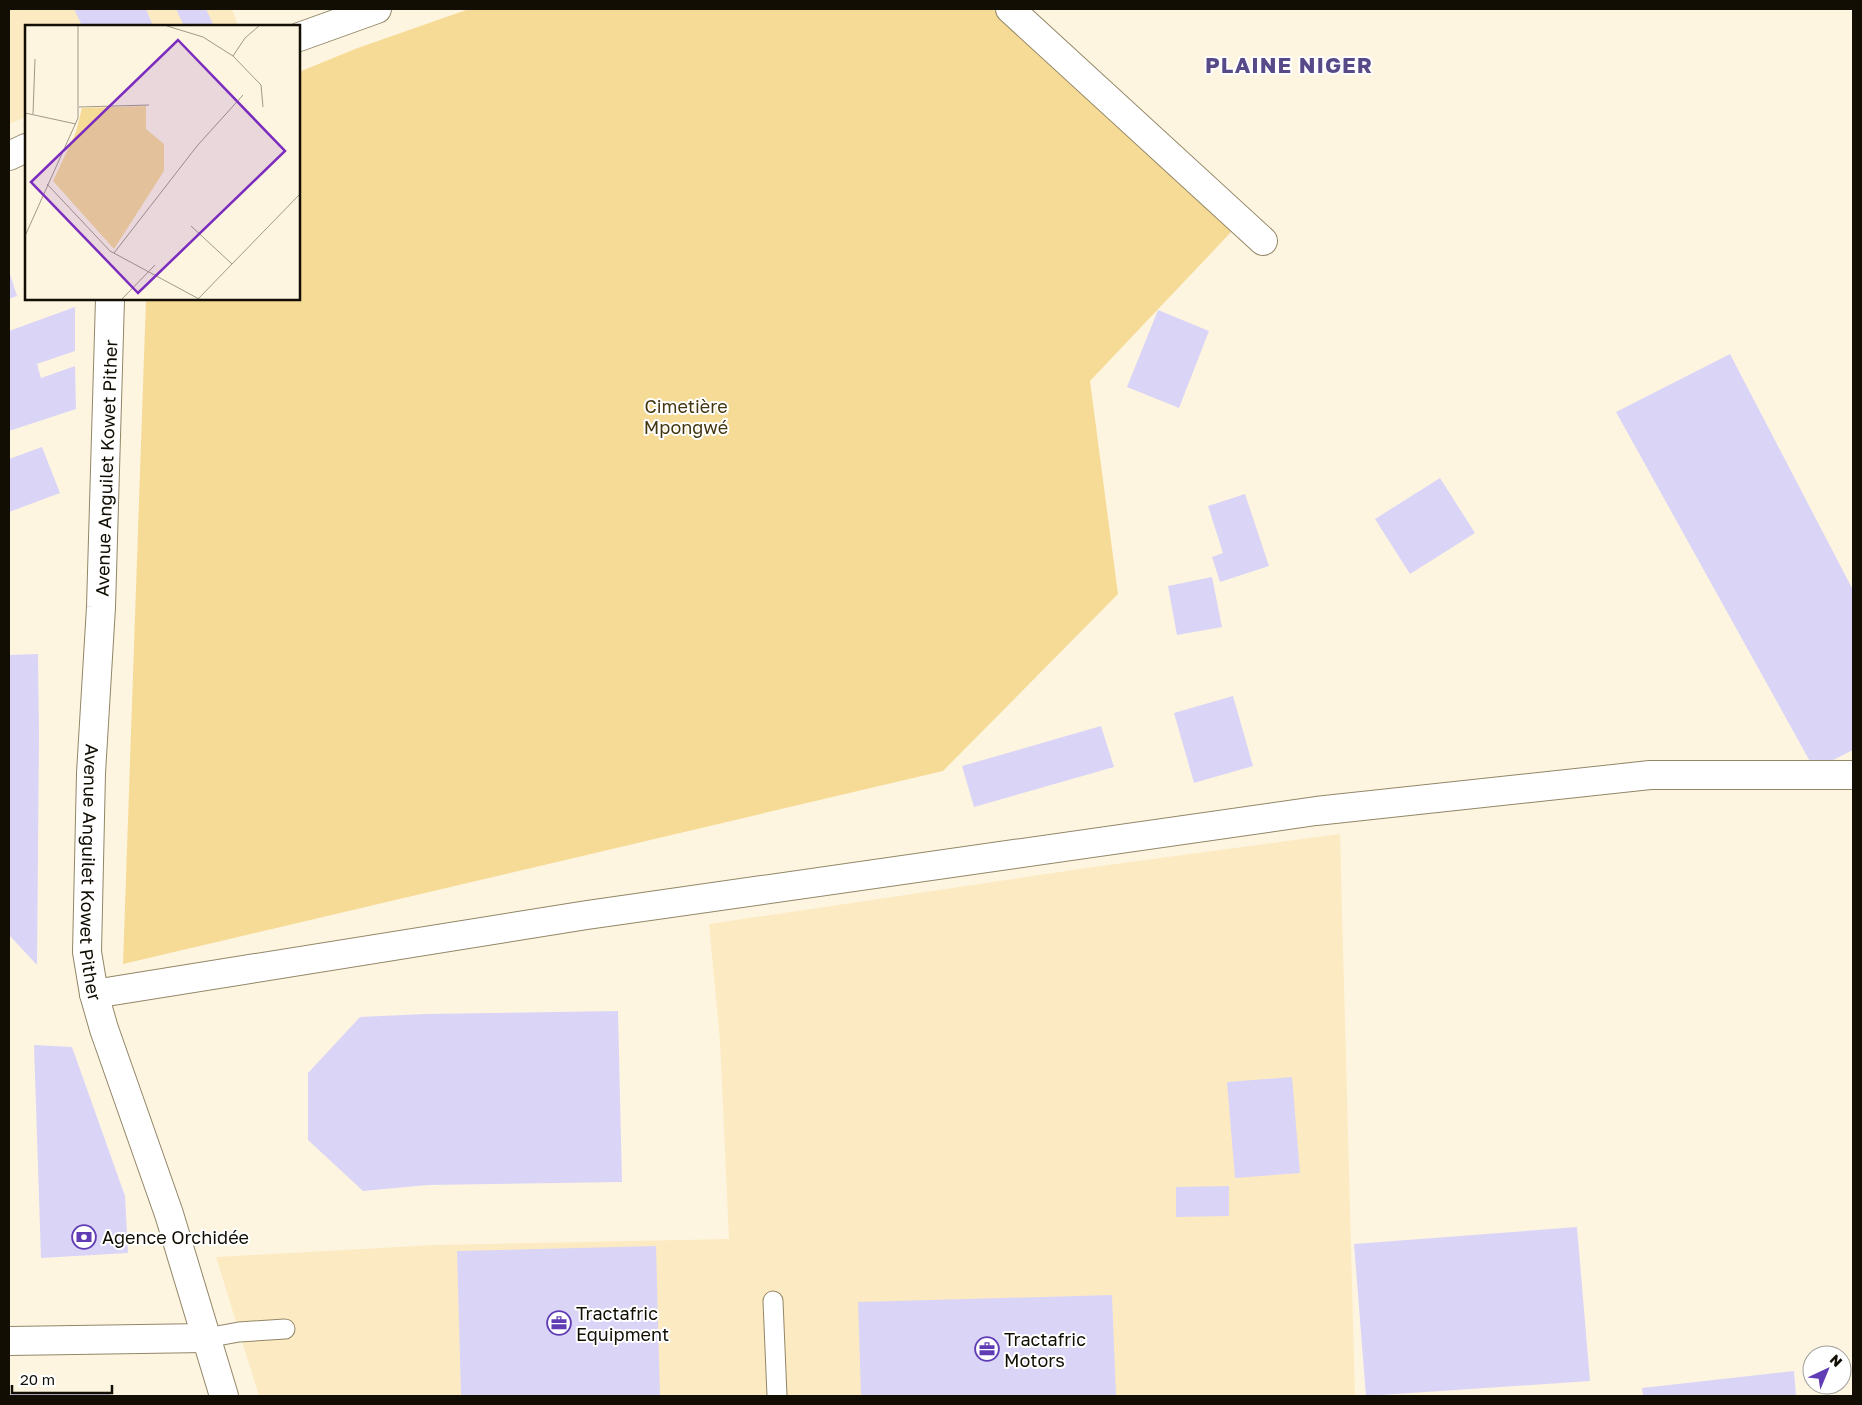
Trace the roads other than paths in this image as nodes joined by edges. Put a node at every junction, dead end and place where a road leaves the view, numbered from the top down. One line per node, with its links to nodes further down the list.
1 (377, 9): 3 (street)
2 (1010, 9): 6 (street)
3 (300, 37)
4 (25, 148): 5 (street)
5 (9, 156)
6 (1263, 241)
7 (110, 300): 9 (street, Avenue Anguilet Kowet Pither)
8 (1853, 775): 9 (street)
9 (94, 994): 12 (street, Avenue Anguilet Kowet Pither)
10 (773, 1300): 15 (lane)
11 (284, 1329): 12 (lane)
12 (206, 1338): 13 (street); 14 (street, Avenue Anguilet Kowet Pither)
13 (9, 1341)
14 (224, 1396)
15 (777, 1396)

